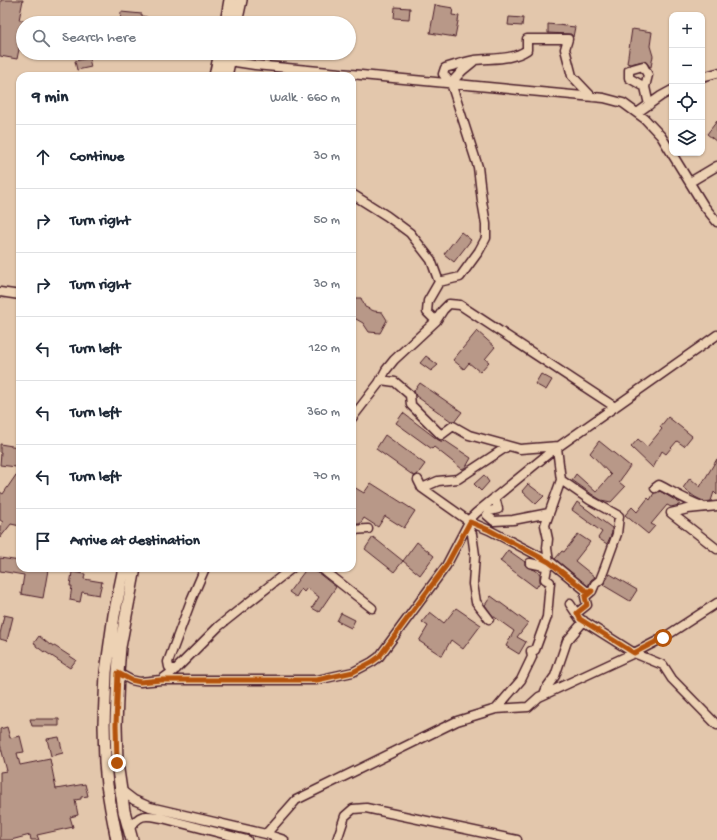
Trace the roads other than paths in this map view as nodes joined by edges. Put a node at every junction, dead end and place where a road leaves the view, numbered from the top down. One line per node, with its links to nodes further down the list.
1 (230, 0): 3 (main road)
2 (241, 0): 4 (main road)
3 (227, 16)
4 (238, 16)
5 (218, 60): 9 (main road)
6 (229, 60): 10 (main road)
7 (239, 60): 11 (street)
8 (474, 60): 15 (street); 15 (street); 18 (street)
9 (216, 72)
10 (227, 72)
11 (331, 72)
12 (717, 73): 14 (street)
13 (356, 74): 15 (street)
14 (705, 76)
15 (450, 83): 18 (street); 27 (street)
16 (645, 87): 19 (street)
17 (669, 92): 19 (street)
18 (592, 97): 20 (street)
19 (649, 105): 20 (street)
20 (637, 113): 22 (street)
21 (717, 166): 22 (street)
22 (690, 182): 24 (street)
23 (356, 197): 27 (street)
24 (704, 206): 25 (street); 26 (street)
25 (717, 211)
26 (717, 222)
27 (439, 282): 30 (street)
28 (0, 292): 29 (street)
29 (16, 294)
30 (436, 321): 32 (street); 33 (street)
31 (717, 335): 33 (street)
32 (381, 380): 34 (street); 35 (street)
33 (615, 407): 36 (street)
34 (356, 413)
35 (508, 446): 36 (street); 43 (street)
36 (559, 447): 37 (street); 39 (street)
37 (562, 480): 42 (street); 54 (street)
38 (655, 488): 41 (street)
39 (495, 497): 42 (street); 43 (street)
40 (717, 506): 41 (street)
41 (705, 507): 46 (street)
42 (549, 513): 48 (street)
43 (468, 524): 48 (street); 59 (street); 64 (street)
44 (368, 529): 45 (street)
45 (356, 530)
46 (717, 549)
47 (530, 563): 48 (street)
48 (549, 565): 54 (street); 66 (street)
49 (123, 572): 71 (main road)
50 (134, 572): 63 (main road)
51 (203, 572): 62 (street)
52 (287, 572): 62 (street)
53 (326, 572): 57 (street)
54 (592, 591): 58 (street)
55 (717, 603): 61 (street)
56 (570, 604): 58 (street)
57 (372, 608)
58 (577, 613): 60 (street)
59 (489, 619)
60 (584, 621): 61 (street); 65 (street)
61 (634, 653): 65 (street); 67 (street)
62 (176, 669): 64 (street)
63 (118, 673): 64 (street); 68 (main road)
64 (161, 680)
65 (544, 694): 66 (street)
66 (496, 709): 70 (street)
67 (717, 725)
68 (121, 790): 69 (main road); 70 (street)
69 (129, 828): 72 (main road); 73 (street)
70 (266, 834): 74 (street)
71 (117, 840)
72 (132, 840)
73 (247, 840)
74 (283, 840)
75 (337, 840): 76 (street)
76 (517, 840)

